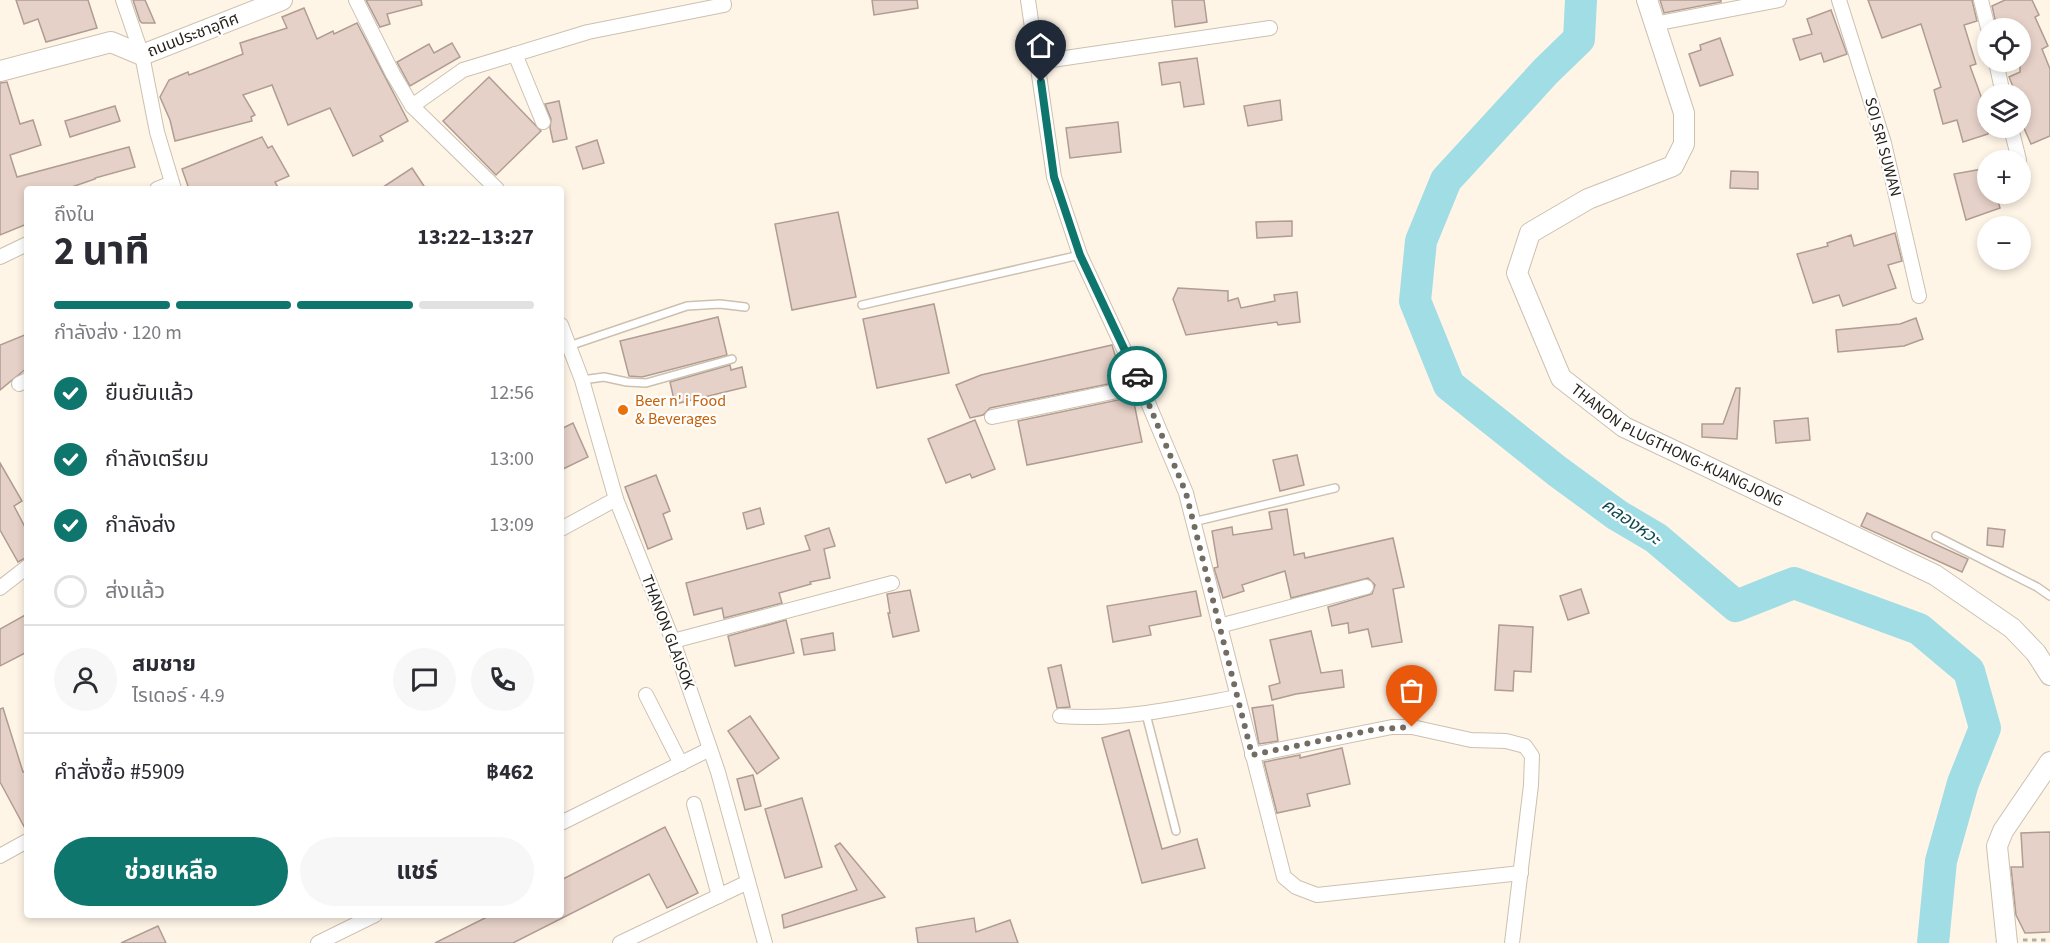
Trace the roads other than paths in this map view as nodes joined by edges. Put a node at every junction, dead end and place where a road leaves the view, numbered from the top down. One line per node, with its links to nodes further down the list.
1 (123, 0): 14 (street)
2 (282, 0): 14 (street, ถนนประชาอุทิศ)
3 (356, 0): 17 (street)
4 (723, 0): 13 (street)
5 (1028, 0): 15 (street)
6 (1647, 0): 11 (street, THANON PLUGTHONG-KUANGJONG)
7 (1779, 0): 11 (street)
8 (1839, 0): 24 (street, SOI SRI SUWAN)
9 (1981, 0): 10 (street)
10 (1986, 18)
11 (1654, 24): 44 (street, THANON PLUGTHONG-KUANGJONG)
12 (1270, 28): 15 (street)
13 (515, 54): 17 (street); 18 (street)
14 (142, 55): 16 (street, ถนนประชาอุทิศ); 19 (street)
15 (1038, 62): 22 (street)
16 (0, 71)
17 (412, 106): 20 (street)
18 (543, 122)
19 (173, 186)
20 (494, 186)
21 (24, 245): 23 (street)
22 (1080, 255): 25 (lane); 30 (street)
23 (0, 257)
24 (1919, 296)
25 (862, 305)
26 (745, 307): 27 (lane)
27 (565, 347): 29 (street, THANON GLAISOK)
28 (732, 358): 29 (lane)
29 (582, 380): 33 (street, THANON GLAISOK)
30 (1141, 386): 31 (street); 34 (street)
31 (992, 417)
32 (1335, 488): 34 (lane)
33 (616, 499): 35 (street); 43 (street, THANON GLAISOK)
34 (1193, 522): 42 (street)
35 (564, 527)
36 (1936, 536): 41 (lane)
37 (24, 569): 40 (street)
38 (892, 583): 43 (street)
39 (1366, 587): 42 (street)
40 (0, 588)
41 (2050, 596)
42 (1219, 626): 46 (street)
43 (673, 641): 49 (street, THANON GLAISOK)
44 (2050, 675)
45 (646, 695): 52 (street)
46 (1237, 697): 47 (street); 50 (street)
47 (1146, 714): 48 (street); 55 (lane)
48 (1060, 716)
49 (710, 749): 52 (street); 59 (street, THANON GLAISOK)
50 (1252, 755): 58 (street); 58 (street)
51 (2050, 762): 62 (street)
52 (681, 764): 54 (street)
53 (694, 804): 60 (street)
54 (564, 822)
55 (1176, 831)
56 (24, 843): 57 (street)
57 (0, 856)
58 (1521, 873): 66 (street)
59 (748, 882): 60 (street); 65 (street, THANON GLAISOK)
60 (719, 896): 64 (street)
61 (369, 918): 63 (street)
62 (2007, 941)
63 (318, 943)
64 (620, 943)
65 (765, 943)
66 (1512, 943)

